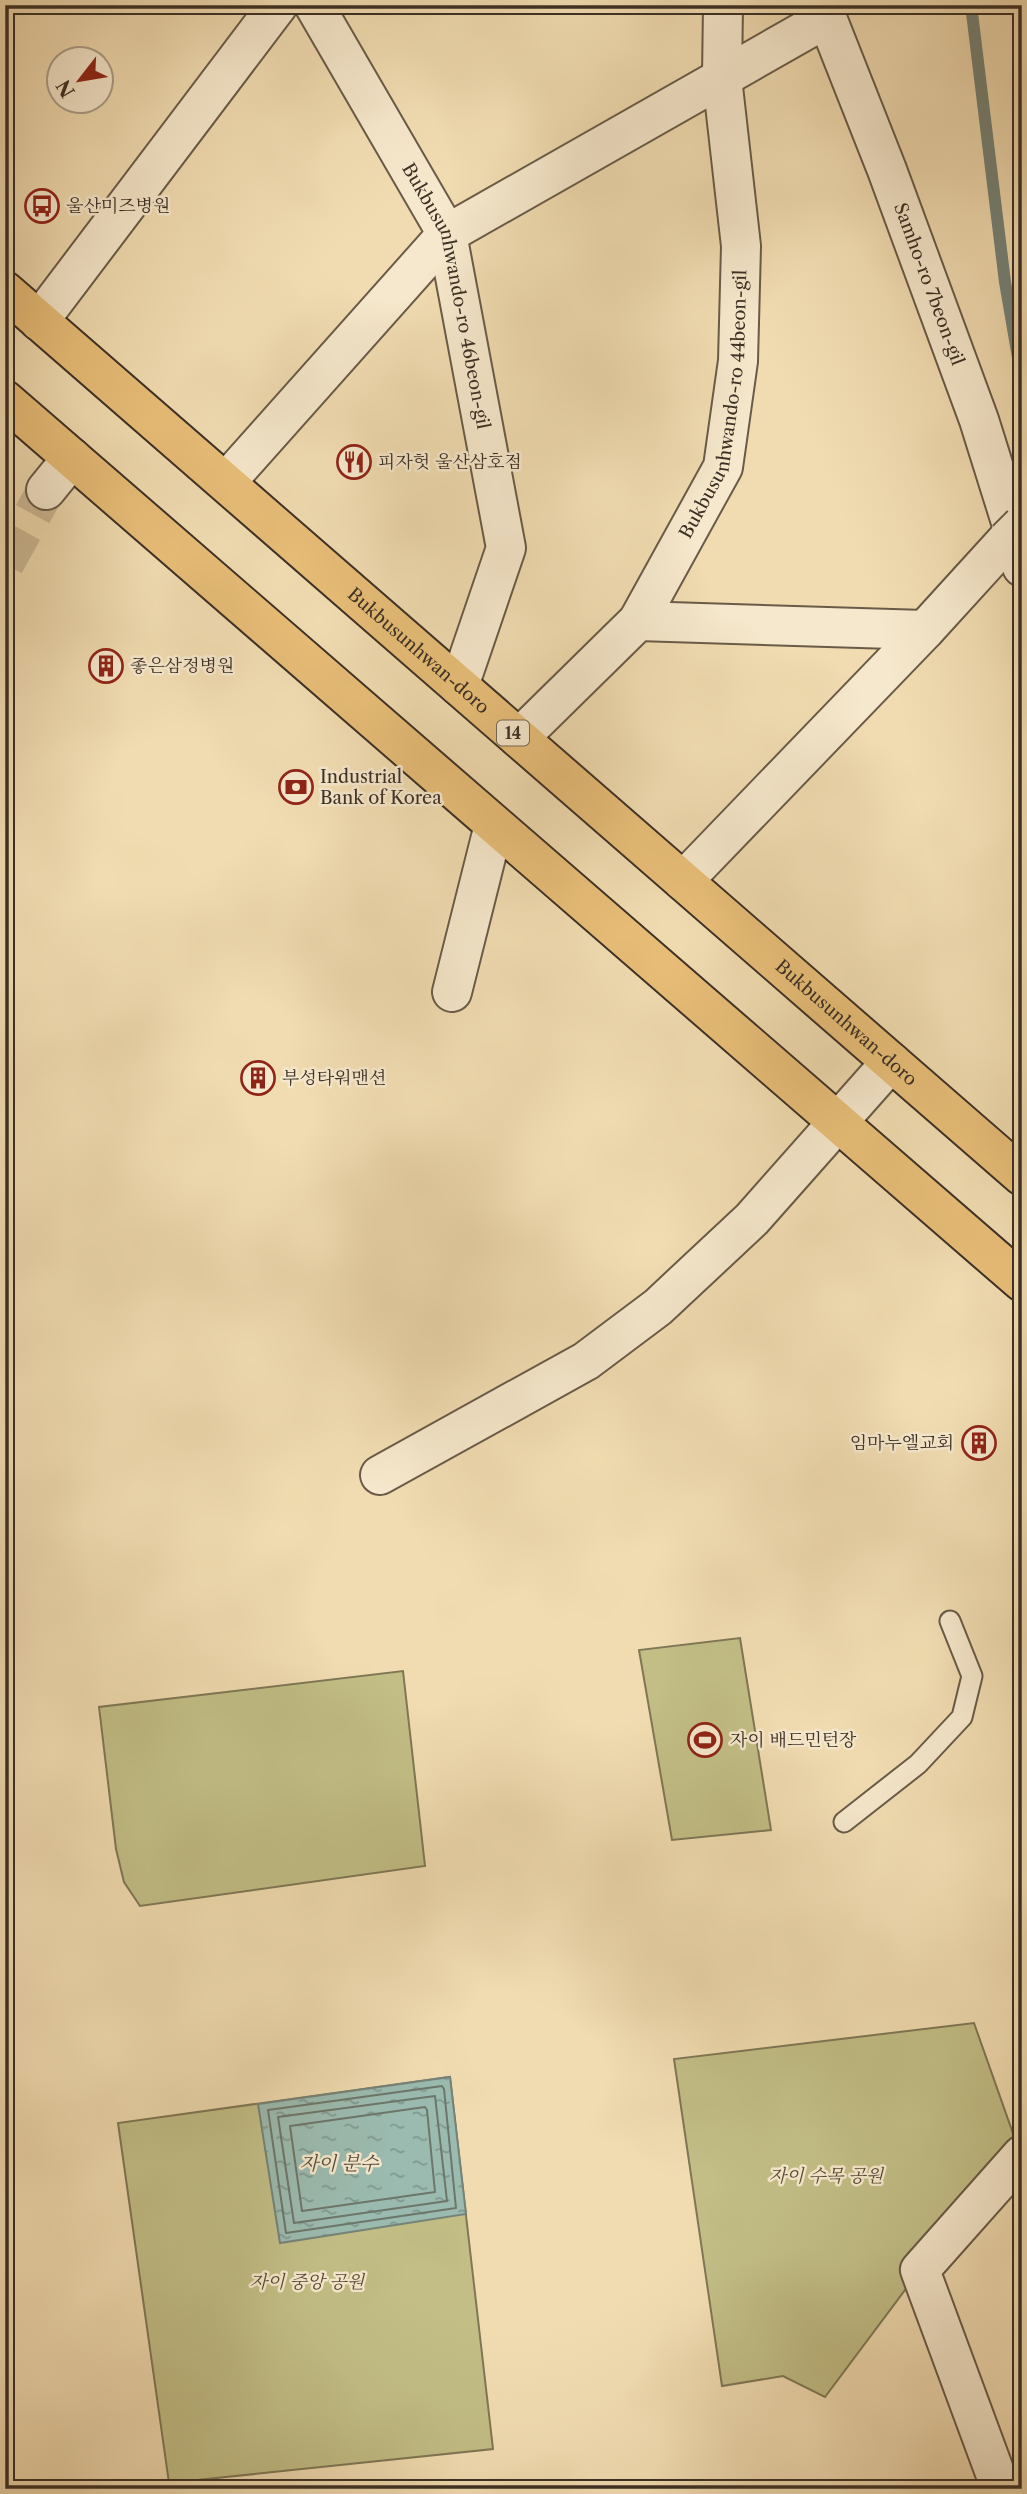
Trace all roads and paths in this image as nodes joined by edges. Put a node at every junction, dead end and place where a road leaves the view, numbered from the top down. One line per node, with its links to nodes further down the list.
1 (278, 5): 8 (street)
2 (314, 5): 6 (street, Bukbusunhwando-ro 46beon-gil)
3 (723, 5): 5 (street, Bukbusunhwando-ro 44beon-gil)
4 (827, 12): 5 (street); 13 (street, Samho-ro 7beon-gil)
5 (722, 78): 6 (street); 14 (street, Bukbusunhwando-ro 44beon-gil)
6 (447, 233): 11 (street); 16 (street, Bukbusunhwando-ro 46beon-gil)
7 (5, 291): 8 (main road, Bukbusunhwan-doro / 14)
8 (40, 321): 11 (main road, Bukbusunhwan-doro / 14)
9 (5, 400): 10 (main road)
10 (72, 458): 12 (street); 18 (main road)
11 (226, 482): 16 (main road, Bukbusunhwan-doro / 14)
12 (46, 490)
13 (1017, 544): 15 (street)
14 (638, 621): 15 (street); 17 (street, Bukbusunhwando-ro 44beon-gil)
15 (925, 630): 19 (street)
16 (459, 686): 17 (main road, Bukbusunhwan-doro / 14)
17 (519, 738): 19 (main road, Bukbusunhwan-doro / 14)
18 (494, 825): 20 (street); 22 (main road)
19 (683, 881): 21 (main road, Bukbusunhwan-doro / 14)
20 (452, 992)
21 (891, 1062): 22 (street); 23 (main road, Bukbusunhwan-doro / 14)
22 (837, 1123): 24 (main road); 25 (street)
23 (1022, 1176)
24 (1022, 1282)
25 (380, 1475)
26 (950, 1621): 27 (lane)
27 (844, 1822)
28 (1022, 2155): 29 (street)
29 (1001, 2489)

